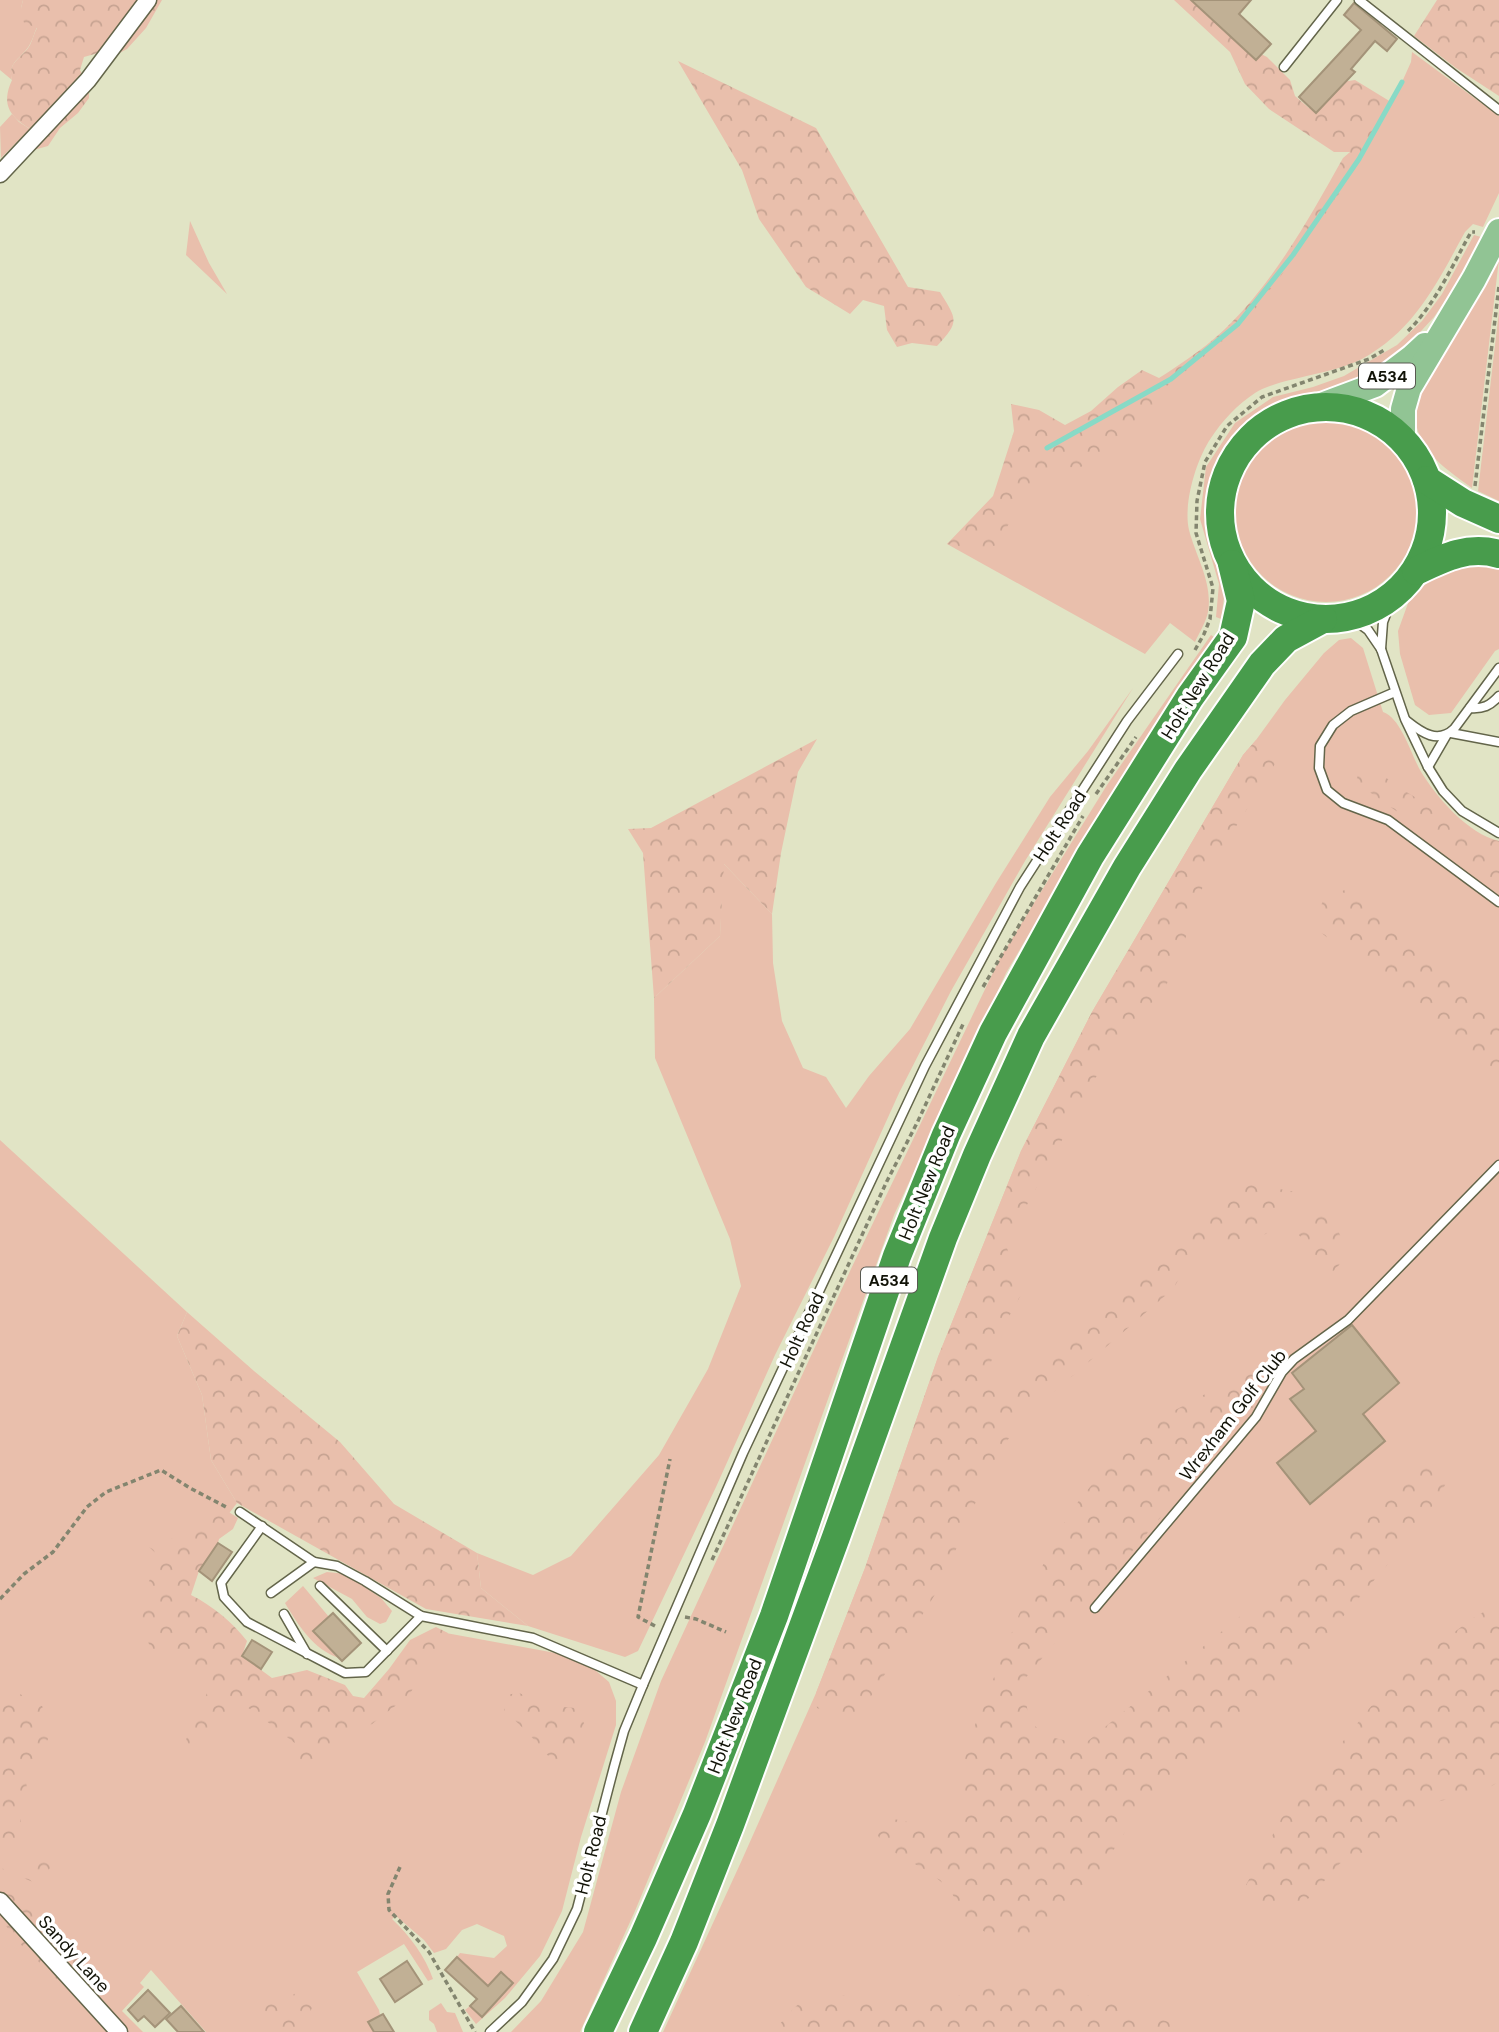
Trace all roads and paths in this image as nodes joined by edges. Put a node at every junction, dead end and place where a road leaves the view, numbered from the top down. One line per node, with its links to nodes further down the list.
1 (148, 0): 6 (street)
2 (1337, 0): 4 (lane)
3 (1359, 0): 5 (lane)
4 (1284, 67)
5 (1499, 110)
6 (0, 174)
7 (1499, 231): 9 (main road, A534)
8 (1499, 286): 13 (path)
9 (1446, 324): 10 (main road, A534); 11 (main road, A534)
10 (1316, 407): 11 (highway); 16 (highway)
11 (1404, 439): 12 (highway)
12 (1427, 480): 13 (highway); 17 (highway)
13 (1473, 508): 14 (highway)
14 (1499, 519)
15 (1499, 554): 17 (highway)
16 (1232, 564): 19 (highway); 62 (highway, Holt New Road / A534)
17 (1416, 571): 18 (highway)
18 (1393, 596): 19 (highway); 20 (lane)
19 (1336, 618): 20 (lane); 63 (highway, Holt New Road / A534)
20 (1381, 649): 23 (lane)
21 (1178, 654): 49 (lane, Holt Road)
22 (1499, 668): 25 (lane)
23 (1395, 692): 26 (lane); 34 (lane)
24 (1499, 696): 25 (lane)
25 (1470, 708): 28 (lane)
26 (1405, 719): 28 (lane); 30 (lane)
27 (1143, 727): 31 (path)
28 (1448, 734): 29 (lane); 30 (lane)
29 (1499, 742)
30 (1428, 767): 33 (lane)
31 (1090, 803)
32 (1084, 814): 35 (path)
33 (1499, 833)
34 (1499, 902)
35 (978, 996)
36 (965, 1019): 42 (path)
37 (1499, 1165): 47 (lane, Wrexham Golf Club)
38 (670, 1459): 52 (path)
39 (240, 1512): 40 (lane); 45 (path)
40 (262, 1526): 41 (lane); 55 (lane)
41 (314, 1562): 44 (lane); 50 (lane)
42 (708, 1570)
43 (320, 1586): 54 (lane)
44 (271, 1593)
45 (0, 1599)
46 (690, 1607): 51 (path)
47 (1094, 1608)
48 (284, 1614): 55 (lane)
49 (673, 1614): 51 (path); 52 (lane, Holt Road)
50 (421, 1616): 54 (lane); 56 (lane)
51 (687, 1618): 52 (path); 53 (path)
52 (665, 1631): 56 (lane, Holt Road)
53 (726, 1633)
54 (387, 1651): 55 (lane)
55 (307, 1654)
56 (642, 1685): 61 (lane, Holt Road)
57 (400, 1867): 60 (path)
58 (0, 1901): 59 (street, Sandy Lane)
59 (119, 2032)
60 (475, 2032)
61 (490, 2032)
62 (598, 2032)
63 (643, 2032)

